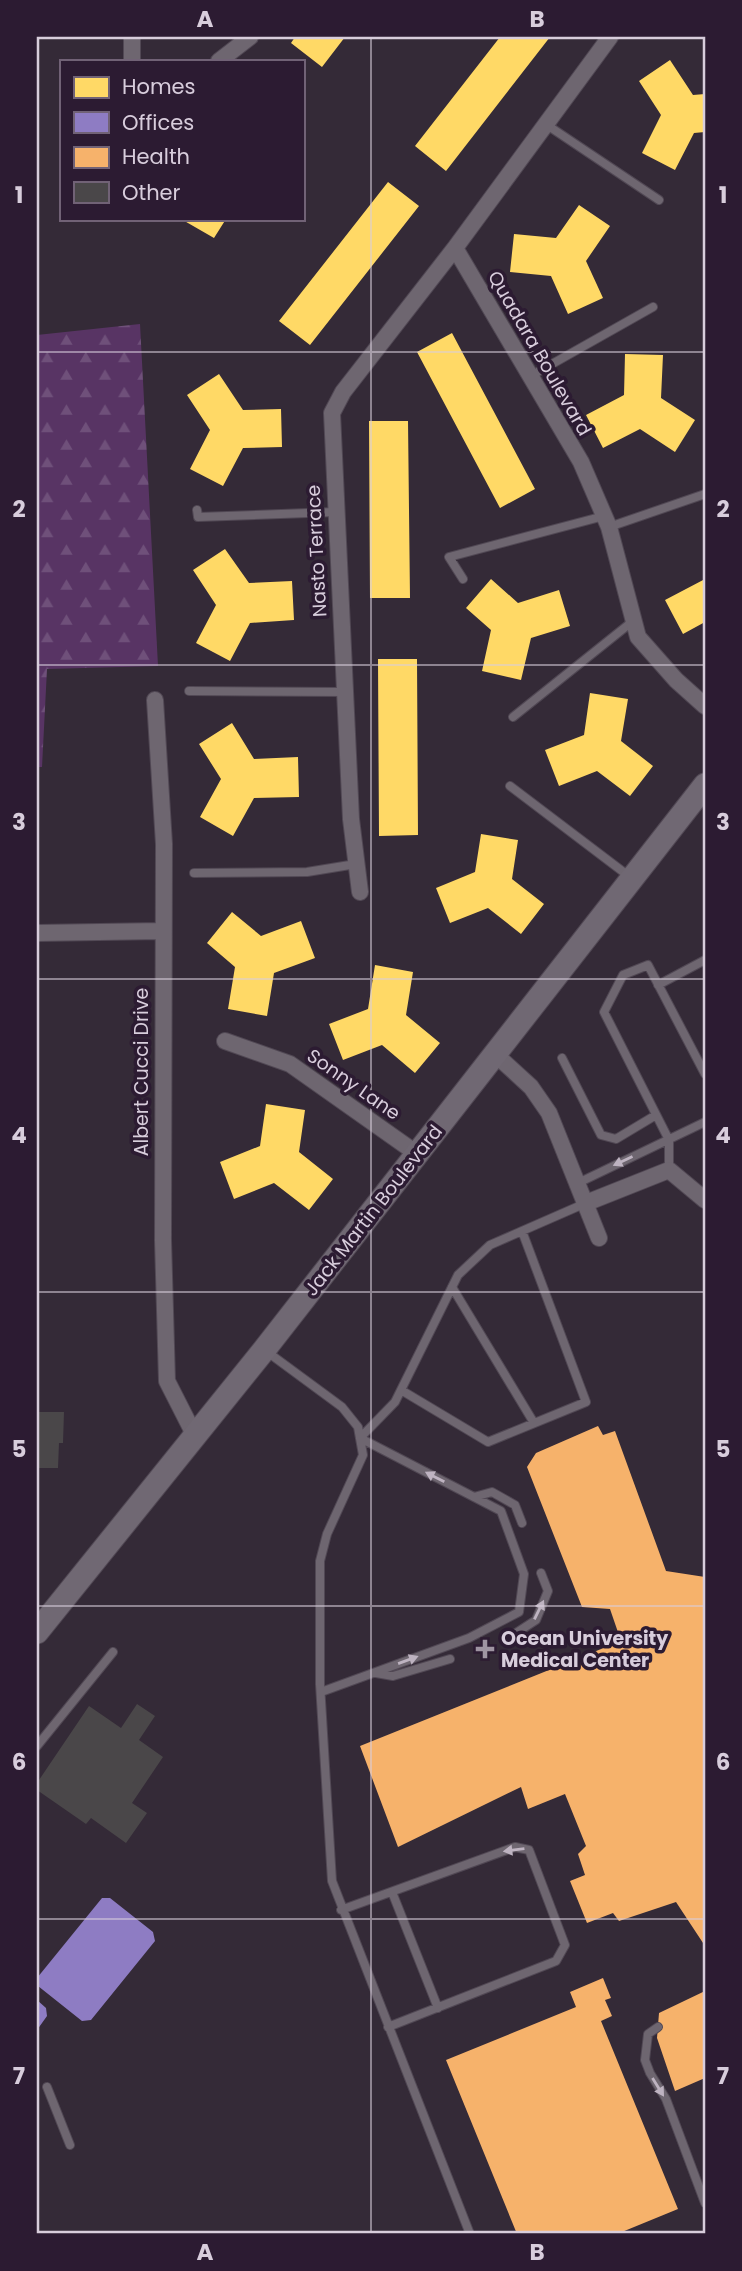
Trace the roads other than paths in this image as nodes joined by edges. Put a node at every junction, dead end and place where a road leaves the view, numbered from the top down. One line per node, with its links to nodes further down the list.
1 (132, 37): 4 (street)
2 (250, 37): 5 (street)
3 (610, 37): 6 (street)
4 (132, 60)
5 (220, 60)
6 (544, 123): 7 (lane); 8 (street)
7 (659, 200)
8 (455, 248): 10 (street, Quadara Boulevard); 13 (street, Nasto Terrace)
9 (653, 307): 10 (lane)
10 (528, 377): 14 (street, Quadara Boulevard)
11 (705, 494): 14 (lane)
12 (197, 510): 13 (lane)
13 (335, 512): 18 (street, Nasto Terrace)
14 (606, 521): 15 (lane); 16 (street, Quadara Boulevard)
15 (463, 579)
16 (633, 621): 20 (street, Quadara Boulevard); 21 (lane)
17 (189, 691): 18 (lane)
18 (344, 692): 24 (street, Nasto Terrace)
19 (155, 701): 28 (street, Albert Cucci Drive)
20 (705, 706)
21 (513, 718)
22 (705, 785): 26 (street, Jack Martin Boulevard)
23 (510, 786): 26 (lane)
24 (356, 864): 25 (lane); 27 (street, Nasto Terrace)
25 (194, 873)
26 (632, 879): 33 (street, Jack Martin Boulevard)
27 (360, 892)
28 (161, 931): 29 (street); 50 (street, Albert Cucci Drive)
29 (37, 933)
30 (705, 960): 31 (lane)
31 (658, 985): 35 (lane); 36 (lane)
32 (225, 1041): 39 (street, Sonny Lane)
33 (495, 1055): 39 (street, Jack Martin Boulevard); 41 (street)
34 (562, 1058): 36 (lane)
35 (705, 1074)
36 (656, 1115): 38 (lane)
37 (705, 1122): 38 (lane)
38 (669, 1140): 40 (lane); 41 (lane, one-way to 41)
39 (416, 1153): 47 (street, Jack Martin Boulevard)
40 (669, 1170): 42 (street); 43 (street)
41 (578, 1182): 43 (street)
42 (705, 1200)
43 (586, 1203): 44 (lane); 45 (street)
44 (522, 1231): 46 (lane); 49 (lane)
45 (598, 1238)
46 (452, 1287): 48 (lane); 49 (lane)
47 (264, 1350): 50 (street, Jack Martin Boulevard); 51 (lane)
48 (401, 1390): 49 (lane); 51 (lane)
49 (534, 1423)
50 (195, 1436): 55 (street, Jack Martin Boulevard)
51 (360, 1438): 52 (lane, one-way to 51); 60 (lane)
52 (474, 1497): 53 (lane); 59 (lane, one-way to 52)
53 (522, 1523)
54 (541, 1573): 56 (lane, one-way to 54)
55 (41, 1619)
56 (510, 1637)
57 (113, 1652): 61 (lane)
58 (450, 1660): 59 (lane)
59 (373, 1673): 60 (lane)
60 (321, 1692): 63 (lane)
61 (37, 1746)
62 (392, 1892): 63 (lane); 64 (lane); 64 (lane, one-way to 62)
63 (341, 1910): 65 (lane)
64 (438, 2007): 65 (lane)
65 (388, 2027): 70 (lane)
66 (658, 2027): 69 (lane, one-way to 69)
67 (47, 2087): 68 (lane)
68 (70, 2146)
69 (705, 2203)
70 (470, 2234)

